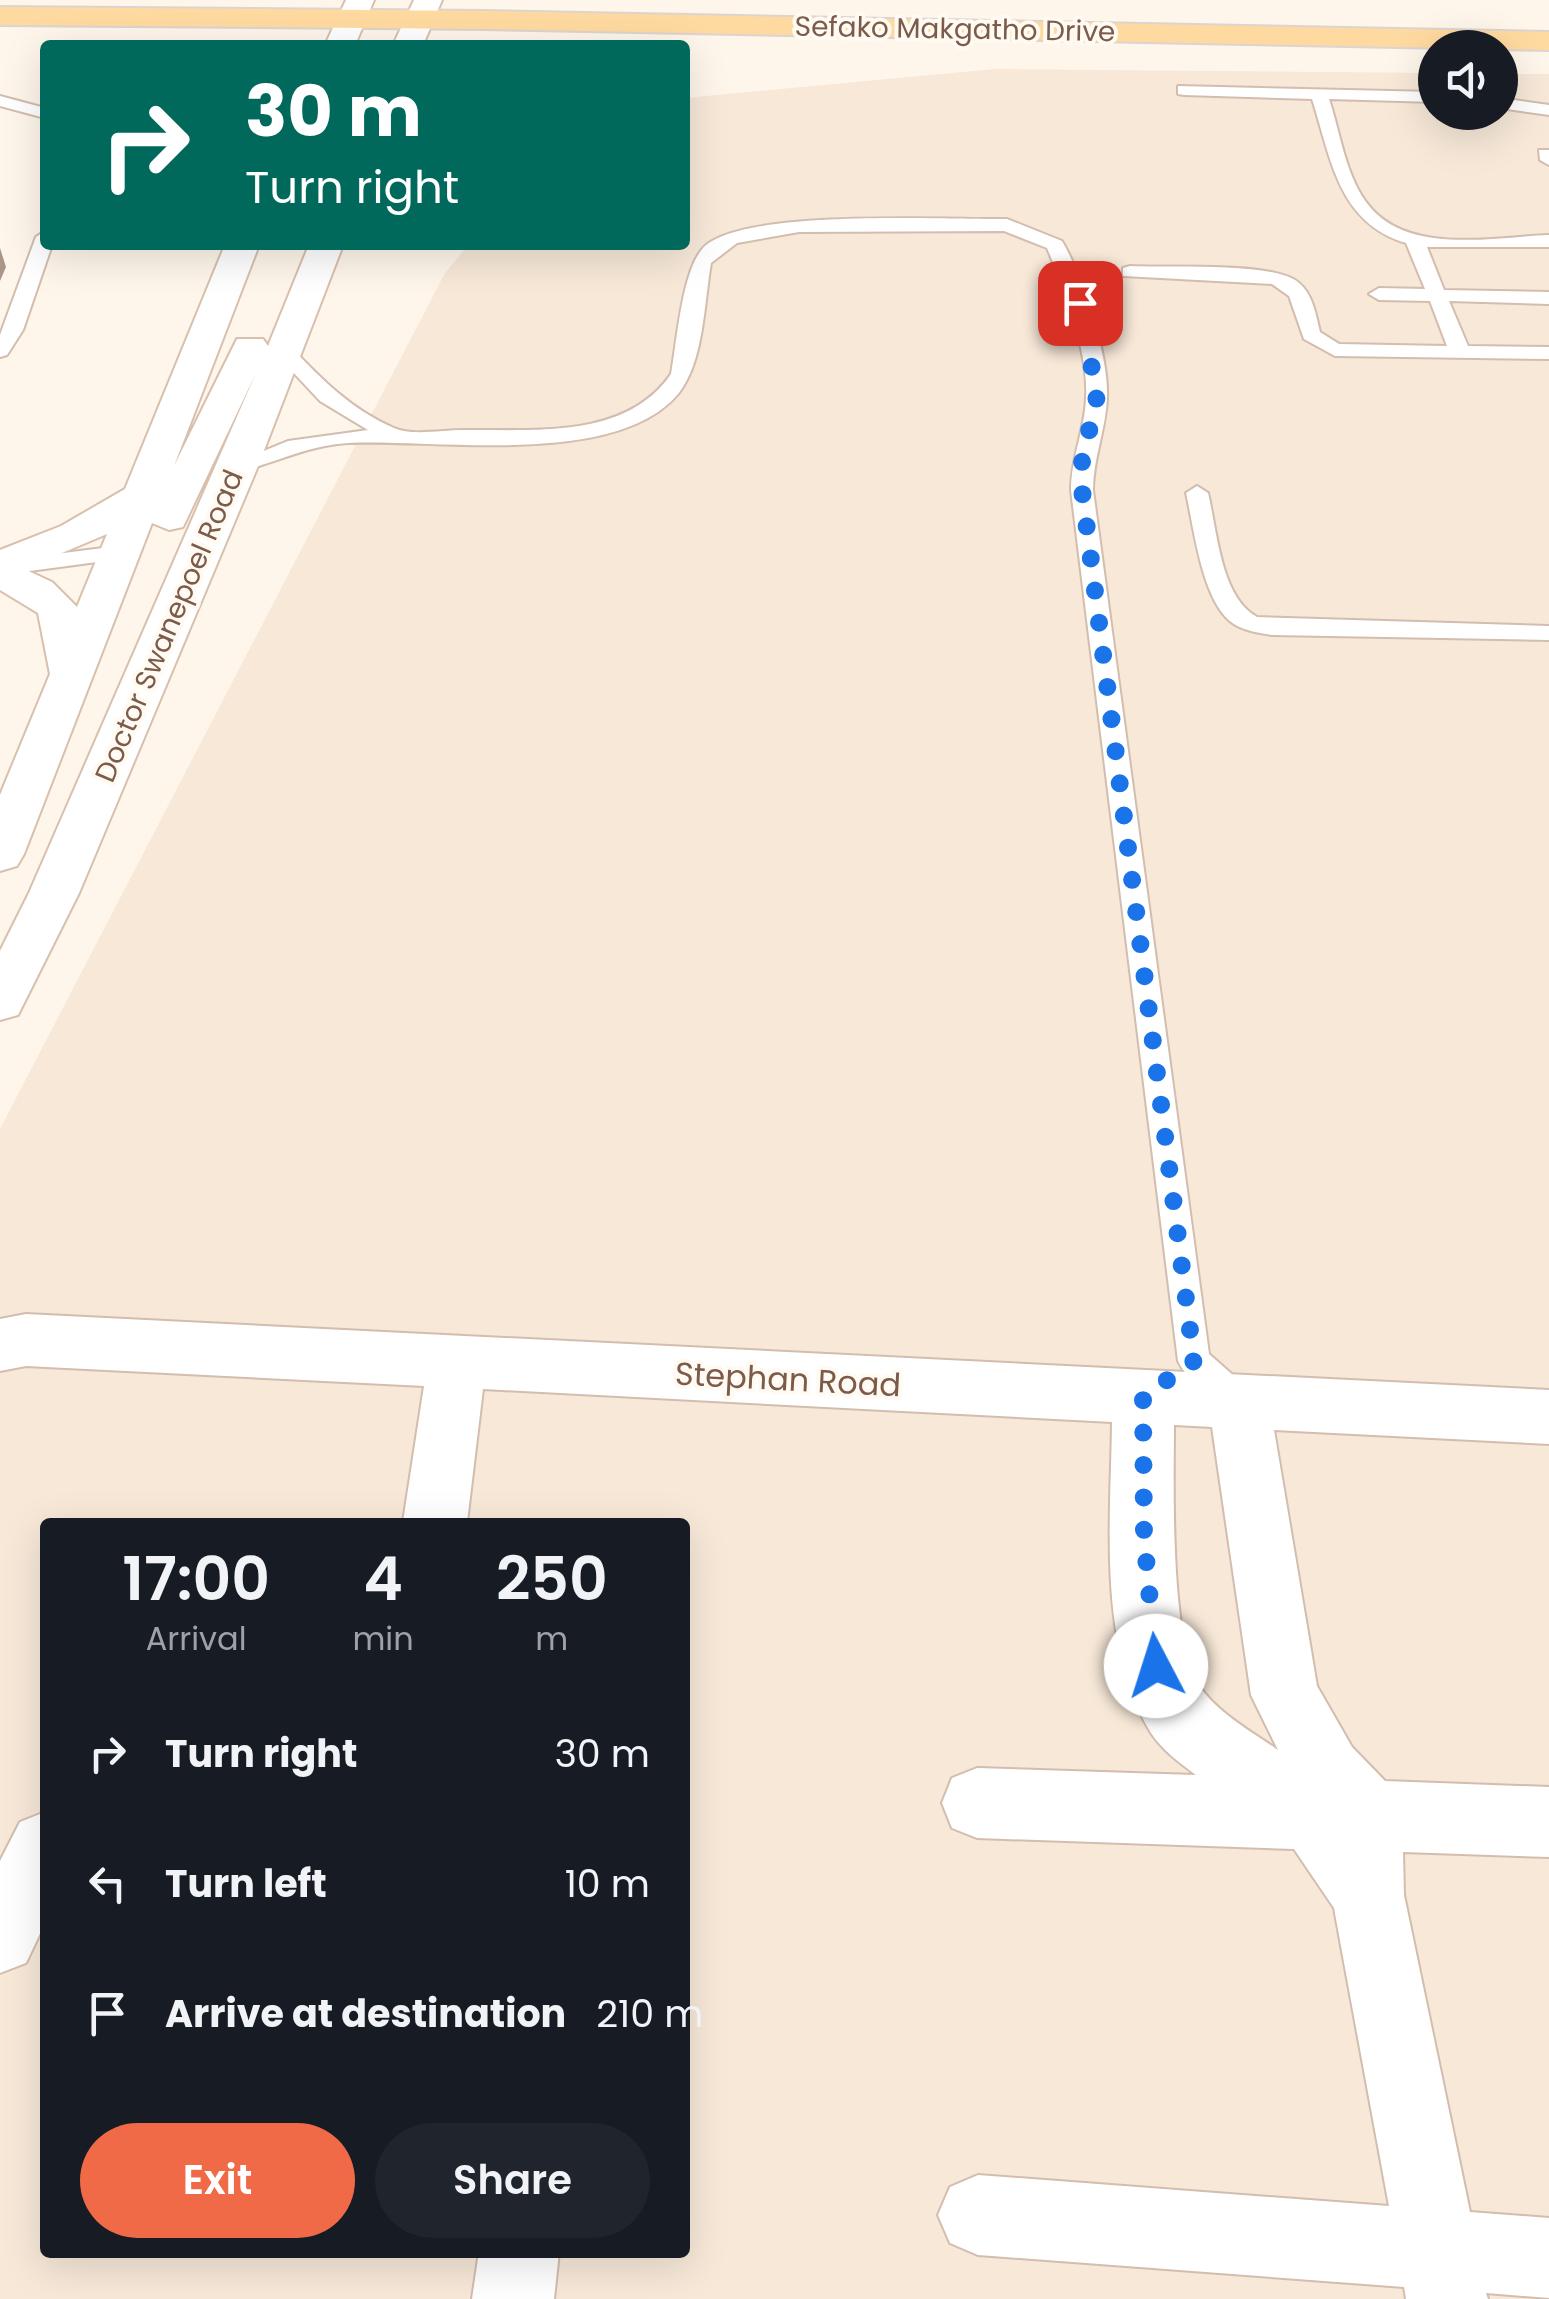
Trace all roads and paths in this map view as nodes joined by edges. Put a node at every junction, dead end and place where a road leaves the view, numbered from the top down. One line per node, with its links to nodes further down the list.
1 (0, 16): 2 (main road, Sefako Makgatho Drive)
2 (350, 21): 3 (main road, Sefako Makgatho Drive)
3 (419, 21): 4 (main road, Sefako Makgatho Drive)
4 (726, 24): 5 (main road); 6 (main road, Sefako Makgatho Drive)
5 (527, 40)
6 (1549, 41)
7 (1184, 90): 8 (lane)
8 (1320, 94): 9 (lane); 15 (lane)
9 (1418, 97)
10 (0, 101): 13 (lane)
11 (1518, 105): 12 (lane)
12 (1549, 110)
13 (40, 113)
14 (1549, 240): 15 (lane)
15 (1415, 241): 22 (lane)
16 (40, 250): 24 (lane)
17 (240, 250): 31 (street)
18 (315, 250): 32 (street)
19 (324, 250): 25 (street, Doctor Swanepoel Road)
20 (1130, 272): 26 (lane)
21 (1379, 294): 22 (lane)
22 (1440, 295): 23 (lane); 26 (lane)
23 (1549, 298)
24 (0, 350)
25 (284, 351): 28 (lane); 29 (street, Doctor Swanepoel Road)
26 (1460, 352): 27 (lane)
27 (1549, 353)
28 (390, 435): 29 (lane); 40 (lane)
29 (238, 466): 37 (street, Doctor Swanepoel Road)
30 (1197, 493): 34 (lane)
31 (144, 494): 32 (street); 33 (street)
32 (119, 552): 33 (lane); 35 (street)
33 (0, 569): 35 (street)
34 (1549, 634)
35 (72, 676): 36 (street)
36 (0, 854)
37 (0, 1001)
38 (9, 1337): 39 (street, Stephan Road)
39 (457, 1362): 40 (street, Stephan Road); 42 (street)
40 (1192, 1386): 41 (street, Stephan Road); 44 (street); 44 (street)
41 (1549, 1417)
42 (436, 1518)
43 (976, 1803): 44 (street)
44 (1338, 1814): 45 (street); 51 (street)
45 (1549, 1822)
46 (40, 1857): 47 (street)
47 (0, 1937)
48 (978, 2215): 51 (street)
49 (518, 2258): 52 (street)
50 (1549, 2258): 51 (street)
51 (1442, 2274)
52 (513, 2299)

